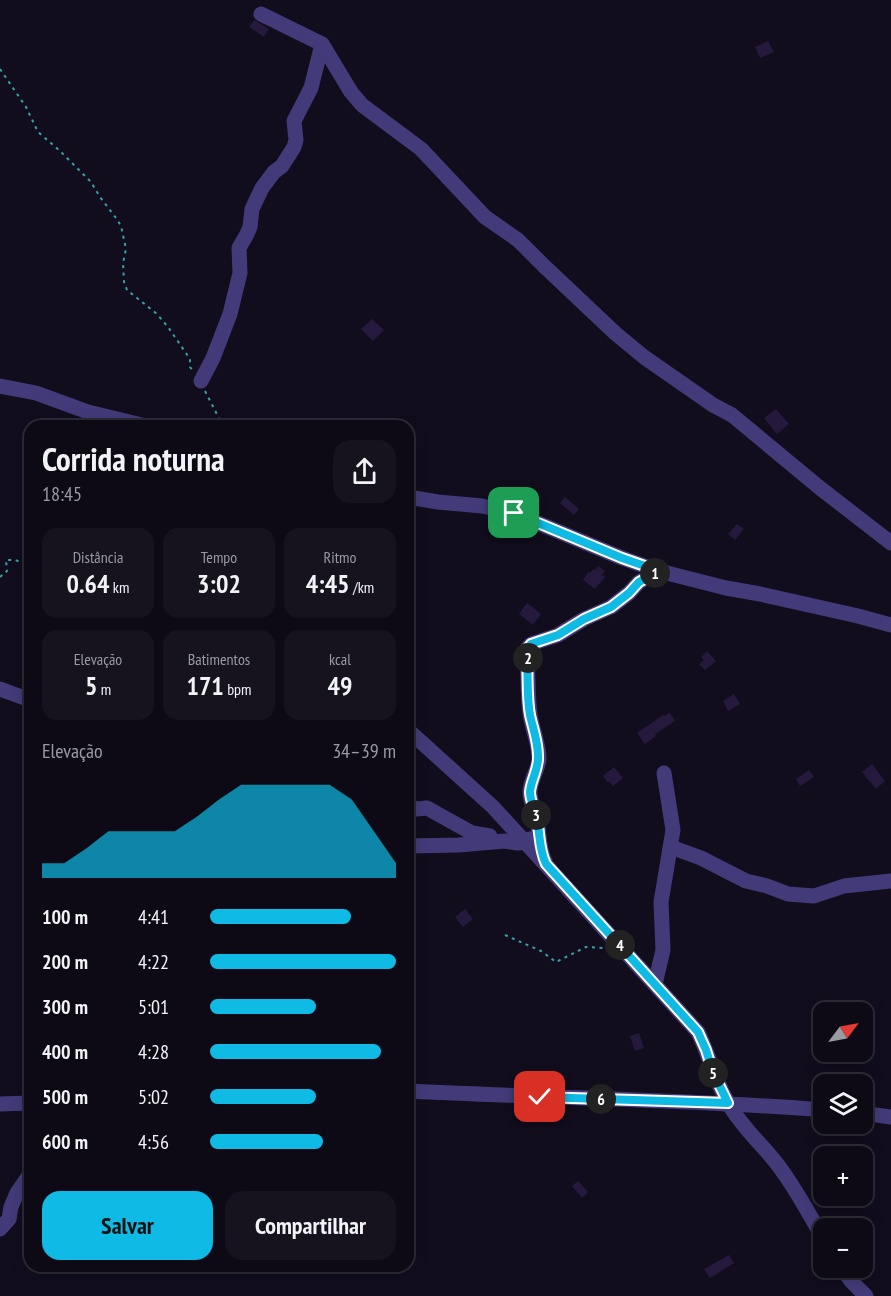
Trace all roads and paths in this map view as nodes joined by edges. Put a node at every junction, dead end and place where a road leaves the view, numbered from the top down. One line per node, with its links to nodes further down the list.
1 (261, 14): 2 (street)
2 (322, 44): 4 (street); 9 (street)
3 (0, 69): 4 (path)
4 (201, 381): 7 (path)
5 (0, 387): 6 (street)
6 (123, 420)
7 (220, 420)
8 (414, 497): 11 (street)
9 (891, 543)
10 (24, 563): 12 (path)
11 (659, 571): 13 (street); 19 (street)
12 (0, 577)
13 (891, 625)
14 (0, 689): 15 (street)
15 (24, 698)
16 (414, 735): 21 (street)
17 (664, 773): 23 (street)
18 (414, 808): 20 (street)
19 (539, 832): 21 (street); 24 (street)
20 (504, 841): 21 (street); 22 (street)
21 (525, 842): 24 (street)
22 (414, 846)
23 (671, 846): 25 (street); 28 (street)
24 (546, 864): 27 (street)
25 (891, 881)
26 (505, 935): 27 (path)
27 (622, 948): 28 (street)
28 (655, 984): 31 (street)
29 (414, 1091): 31 (street)
30 (24, 1103): 32 (street)
31 (728, 1103): 33 (street); 37 (street)
32 (0, 1104)
33 (813, 1109)
34 (873, 1115): 35 (street)
35 (891, 1117)
36 (24, 1183): 38 (street)
37 (813, 1221)
38 (0, 1229)
39 (850, 1278): 40 (street)
40 (866, 1296)

